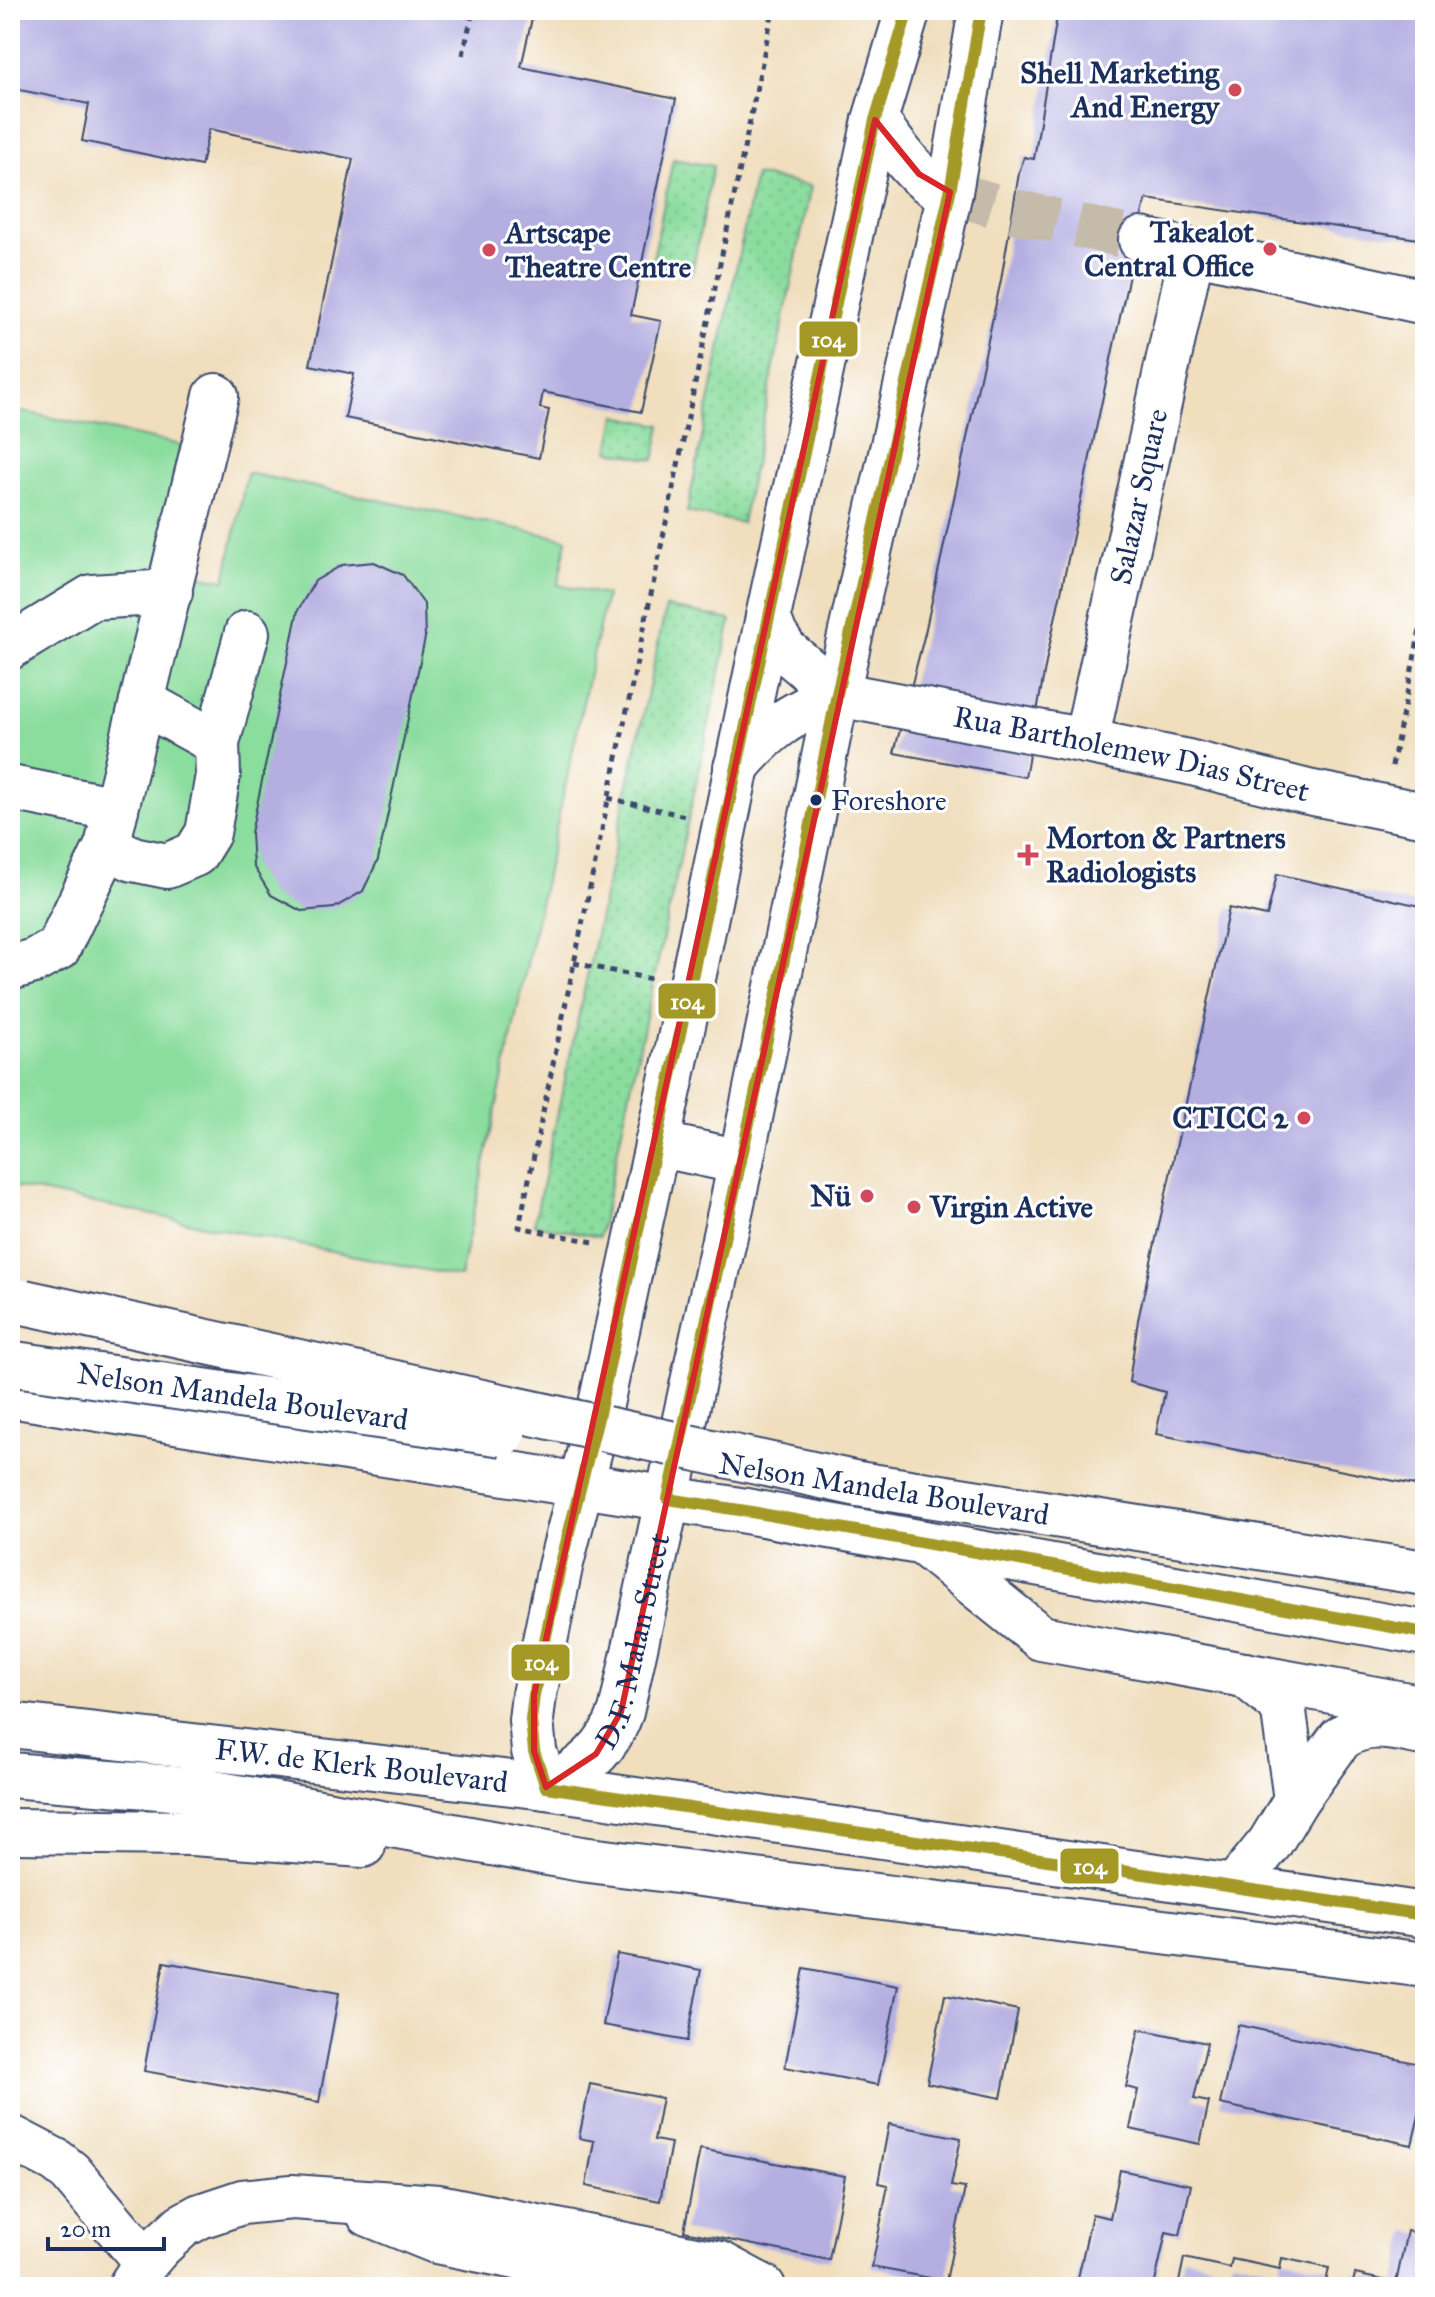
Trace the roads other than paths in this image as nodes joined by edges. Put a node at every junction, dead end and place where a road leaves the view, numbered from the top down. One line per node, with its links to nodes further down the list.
1 (908, 10): 3 (main road)
2 (981, 10): 4 (main road, D.F. Malan Street)
3 (875, 120): 4 (main road); 10 (main road)
4 (950, 192): 13 (main road, D.F. Malan Street)
5 (1141, 240): 6 (main road)
6 (1192, 251): 7 (main road); 15 (main road, Salazar Square)
7 (1425, 302)
8 (216, 396): 9 (main road)
9 (170, 592): 12 (main road); 14 (main road)
10 (768, 617): 13 (main road, Rua Bartholemew Dias Street); 17 (main road)
11 (247, 633): 16 (main road)
12 (10, 647)
13 (837, 694): 15 (main road, Rua Bartholemew Dias Street); 17 (main road); 23 (main road, D.F. Malan Street)
14 (143, 702): 16 (main road); 20 (main road)
15 (1086, 741): 19 (main road, Rua Bartholemew Dias Street)
16 (217, 743): 20 (main road)
17 (736, 767): 22 (main road)
18 (10, 792): 20 (main road)
19 (1425, 815)
20 (112, 828): 21 (main road)
21 (10, 968)
22 (657, 1144): 23 (main road); 28 (main road)
23 (741, 1162): 29 (main road, D.F. Malan Street)
24 (10, 1299): 27 (main road, bridge)
25 (10, 1363): 27 (main road, Nelson Mandela Boulevard, bridge)
26 (10, 1395): 28 (main road)
27 (858, 1484): 31 (main road, Nelson Mandela Boulevard)
28 (580, 1486): 29 (main road); 38 (main road)
29 (668, 1499): 30 (main road); 38 (main road, D.F. Malan Street)
30 (923, 1543): 32 (main road); 33 (main road)
31 (1425, 1573)
32 (1425, 1633)
33 (1245, 1675): 34 (main road); 39 (main road)
34 (1425, 1708)
35 (10, 1725): 38 (main road, F.W. de Klerk Boulevard)
36 (1425, 1733): 39 (main road)
37 (10, 1775): 41 (main road)
38 (546, 1787): 42 (main road, F.W. de Klerk Boulevard)
39 (1296, 1800): 42 (main road)
40 (10, 1831): 41 (main road)
41 (581, 1859): 44 (main road)
42 (1235, 1886): 43 (main road, F.W. de Klerk Boulevard)
43 (1425, 1915)
44 (1425, 1965)
45 (12, 2140): 47 (main road)
46 (333, 2200): 47 (main road); 48 (main road); 49 (main road)
47 (134, 2281)
48 (665, 2287)
49 (763, 2287)

